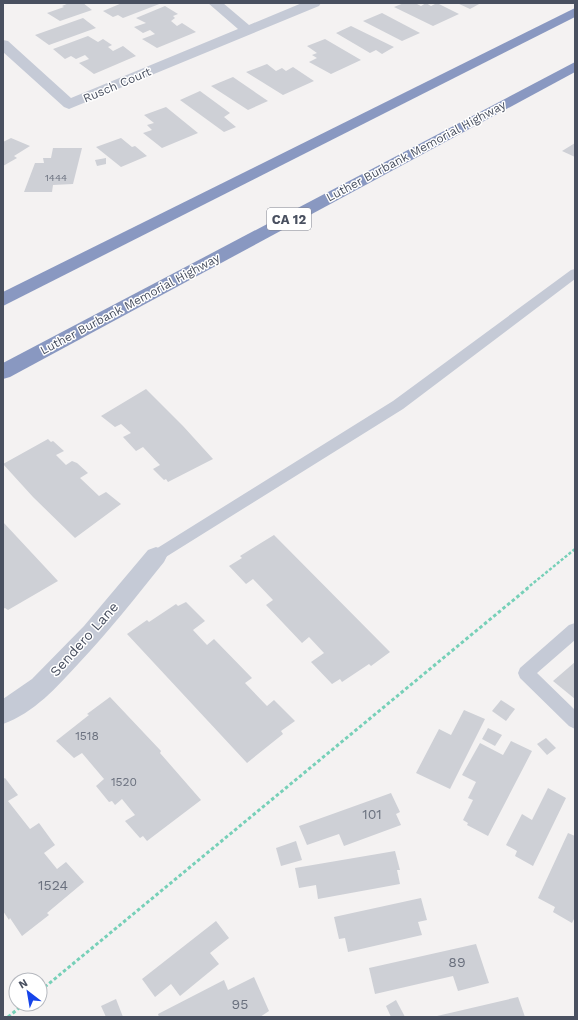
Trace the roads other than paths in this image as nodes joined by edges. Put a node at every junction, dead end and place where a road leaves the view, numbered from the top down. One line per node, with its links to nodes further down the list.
1 (215, 3): 4 (street)
2 (314, 3): 4 (street, Rusch Court)
3 (575, 12): 8 (highway)
4 (247, 30): 5 (street, Rusch Court)
5 (3, 44)
6 (575, 66): 9 (highway, Luther Burbank Memorial Highway / CA 12)
7 (575, 273): 10 (lane)
8 (3, 300)
9 (3, 372)
10 (156, 556): 12 (street, Sendero Lane)
11 (575, 630): 13 (lane)
12 (3, 714)
13 (575, 721)

